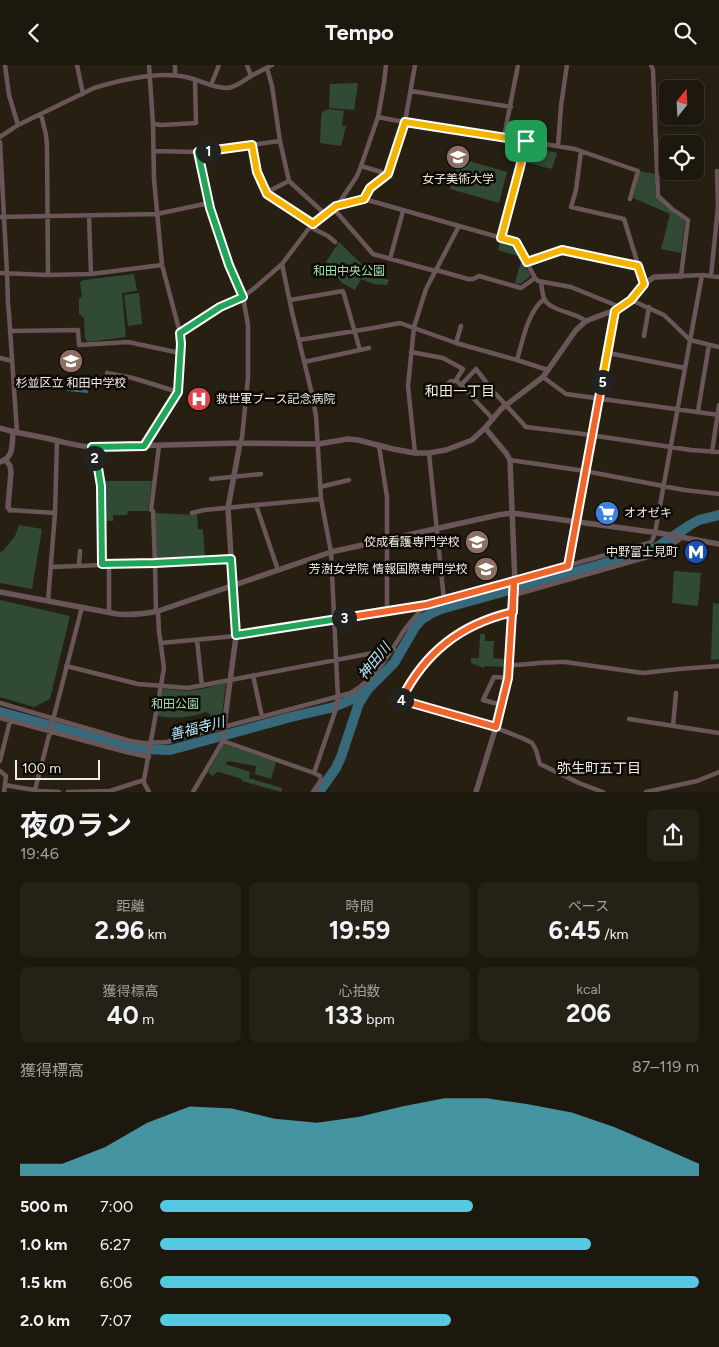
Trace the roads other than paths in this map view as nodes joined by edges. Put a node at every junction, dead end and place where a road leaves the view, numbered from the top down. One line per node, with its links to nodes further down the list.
1 (5, 65): 24 (street)
2 (77, 65): 19 (street)
3 (149, 65): 14 (street)
4 (175, 65): 13 (street)
5 (219, 65): 17 (street)
6 (247, 65): 15 (street)
7 (386, 65): 22 (street)
8 (415, 65): 18 (street)
9 (518, 65): 20 (street)
10 (567, 65): 32 (street)
11 (651, 65): 66 (street)
12 (269, 66): 15 (street); 28 (street)
13 (175, 75): 14 (street); 16 (street)
14 (150, 76): 19 (street); 25 (street)
15 (251, 76): 17 (street)
16 (195, 80): 17 (street); 25 (street)
17 (211, 85)
18 (411, 91): 20 (street); 23 (street)
19 (83, 94): 21 (street)
20 (510, 107): 27 (street)
21 (41, 114): 24 (street); 48 (street)
22 (378, 117): 23 (street); 36 (street)
23 (405, 122): 27 (street); 38 (street)
24 (18, 125): 26 (street)
25 (153, 125): 33 (street)
26 (0, 137)
27 (504, 137): 29 (street)
28 (280, 141): 31 (street); 39 (street)
29 (526, 141): 32 (street); 53 (street)
30 (0, 142): 50 (street)
31 (252, 145): 35 (street); 40 (street)
32 (558, 146): 34 (street)
33 (154, 151): 35 (street); 46 (street)
34 (581, 151): 42 (street); 59 (street)
35 (198, 152): 43 (street)
36 (361, 166): 38 (street); 44 (street)
37 (717, 171): 67 (street)
38 (388, 174): 41 (street)
39 (288, 181): 40 (street); 47 (street)
40 (267, 192): 51 (street)
41 (364, 199): 44 (street); 45 (street)
42 (630, 199)
43 (209, 203): 46 (street); 72 (street)
44 (335, 207): 47 (street); 55 (street)
45 (403, 211): 52 (street); 55 (street)
46 (157, 214): 49 (street); 58 (street)
47 (325, 214): 51 (street)
48 (48, 216): 49 (street); 50 (street); 64 (street)
49 (89, 216): 63 (street)
50 (2, 217): 62 (street)
51 (311, 226): 54 (street); 57 (street)
52 (459, 226): 53 (street); 60 (street)
53 (501, 238): 56 (street)
54 (335, 242)
55 (390, 259): 60 (street)
56 (527, 262): 59 (street); 69 (street)
57 (282, 264): 72 (street); 74 (street)
58 (162, 265): 63 (street); 83 (street)
59 (638, 266): 71 (street)
60 (436, 270): 69 (street); 80 (street)
61 (0, 273): 62 (street)
62 (7, 273): 64 (street); 81 (street)
63 (91, 274): 64 (street)
64 (48, 275)
65 (702, 275): 66 (street); 67 (street); 86 (street)
66 (681, 276): 71 (street)
67 (711, 276): 68 (street)
68 (719, 277)
69 (535, 278): 70 (street)
70 (541, 282): 73 (street); 77 (street)
71 (644, 284): 75 (street)
72 (243, 297): 83 (street); 119 (street)
73 (544, 299): 78 (street); 96 (street)
74 (290, 300): 82 (street); 85 (street)
75 (631, 300): 76 (street); 77 (street)
76 (649, 307): 84 (street); 86 (street)
77 (617, 309): 78 (street); 94 (street)
78 (586, 321): 100 (street)
79 (461, 326): 87 (street)
80 (414, 327): 82 (street); 87 (street); 92 (street)
81 (10, 331): 93 (street); 97 (street)
82 (355, 331): 85 (street); 91 (street)
83 (180, 333): 93 (street)
84 (644, 336)
85 (299, 340): 98 (street)
86 (690, 341): 88 (street); 99 (street)
87 (456, 343): 96 (street)
88 (709, 345): 89 (street); 111 (street)
89 (719, 347)
90 (369, 348): 91 (street)
91 (360, 350): 98 (street)
92 (411, 352): 103 (street); 128 (street)
93 (180, 353): 106 (street)
94 (608, 353): 99 (street); 107 (street)
95 (0, 358): 97 (street)
96 (517, 360): 100 (street)
97 (12, 361): 116 (street)
98 (304, 362): 120 (street)
99 (685, 368): 110 (street)
100 (548, 370): 102 (street)
101 (107, 373): 106 (street)
102 (543, 377): 107 (street); 108 (street)
103 (456, 380): 104 (street); 105 (street)
104 (446, 385)
105 (461, 385): 108 (street); 113 (street)
106 (178, 392): 121 (street)
107 (599, 399): 110 (street); 117 (street)
108 (506, 405): 113 (street); 117 (street)
109 (719, 405): 112 (street)
110 (678, 409): 111 (street); 125 (street)
111 (698, 411): 112 (street)
112 (718, 415): 126 (street)
113 (493, 419): 115 (street)
114 (0, 428): 116 (street)
115 (485, 428): 129 (street); 130 (street)
116 (15, 432): 118 (street); 131 (street)
117 (592, 435): 125 (street); 132 (street)
118 (57, 441): 124 (street); 144 (street)
119 (240, 443): 120 (street); 122 (street); 134 (street)
120 (318, 444): 123 (street); 138 (street)
121 (144, 446): 122 (street); 124 (street)
122 (159, 446): 156 (street)
123 (378, 446): 128 (street); 151 (street)
124 (92, 447): 157 (street)
125 (671, 447): 126 (street); 137 (street)
126 (712, 452): 127 (street)
127 (719, 452)
128 (415, 453): 129 (street)
129 (429, 453): 148 (street)
130 (510, 460): 132 (street); 146 (street)
131 (3, 461): 143 (street)
132 (585, 471): 137 (street); 147 (street)
133 (261, 474): 134 (street)
134 (234, 476): 135 (street); 142 (street)
135 (211, 479)
136 (349, 480): 138 (street)
137 (664, 485): 139 (street); 149 (street)
138 (320, 487): 140 (street)
139 (719, 494)
140 (321, 499): 141 (street); 154 (street)
141 (256, 505): 142 (street); 162 (street)
142 (228, 508): 145 (street); 155 (street)
143 (10, 510): 144 (street)
144 (55, 513): 161 (street)
145 (192, 513)
146 (512, 513): 147 (street); 148 (street); 163 (street)
147 (576, 521): 149 (street); 160 (street)
148 (436, 529): 151 (street); 167 (street)
149 (655, 533): 150 (street); 160 (street)
150 (681, 537): 152 (street); 166 (street)
151 (386, 540): 154 (street); 172 (street)
152 (719, 544)
153 (80, 551): 159 (street)
154 (331, 552): 162 (street); 175 (street)
155 (231, 559): 156 (street); 164 (street)
156 (155, 563): 158 (street); 171 (street)
157 (102, 564): 158 (street); 159 (street)
158 (109, 564): 173 (street)
159 (79, 565): 161 (street)
160 (568, 566): 163 (street)
161 (51, 567): 168 (street)
162 (278, 570): 164 (street)
163 (515, 582): 166 (street); 167 (street)
164 (232, 586): 171 (street); 176 (street)
165 (0, 592): 168 (street)
166 (514, 594): 174 (street)
167 (444, 600): 169 (street)
168 (48, 601): 170 (street)
169 (426, 605): 172 (street); 179 (street)
170 (82, 607): 173 (street); 182 (street)
171 (157, 611): 173 (street); 178 (street)
172 (387, 611): 175 (street)
173 (109, 612)
174 (513, 612): 181 (street); 199 (street)
175 (335, 620): 176 (street); 180 (street)
176 (236, 635): 177 (street); 186 (street)
177 (197, 640): 178 (street); 187 (street)
178 (161, 643): 188 (street)
179 (394, 649): 180 (street); 190 (street)
180 (336, 659): 184 (street); 190 (street)
181 (510, 665): 183 (street); 185 (street)
182 (66, 666): 188 (street); 195 (street)
183 (719, 666)
184 (253, 675): 186 (street); 193 (street)
185 (508, 678): 192 (street); 192 (street)
186 (230, 680): 187 (street); 200 (street)
187 (202, 686): 188 (street)
188 (160, 687): 205 (street)
189 (676, 693): 198 (street)
190 (338, 698): 193 (street); 210 (street)
191 (0, 703): 195 (street)
192 (502, 705): 199 (street)
193 (262, 717): 200 (street)
194 (0, 718): 197 (street)
195 (52, 719): 201 (street); 205 (street)
196 (629, 719): 198 (street)
197 (10, 721): 201 (street); 204 (street)
198 (673, 726): 202 (street)
199 (496, 727): 221 (street); 222 (street)
200 (224, 728): 203 (street); 205 (street)
201 (49, 730): 206 (street); 213 (street)
202 (719, 733)
203 (223, 739): 210 (street); 219 (street)
204 (2, 743): 207 (street)
205 (150, 744): 206 (street)
206 (149, 755): 211 (street)
207 (0, 761)
208 (0, 771): 212 (street)
209 (719, 772): 214 (street)
210 (314, 773): 220 (street)
211 (143, 781): 217 (street); 218 (street)
212 (5, 785): 213 (street); 215 (street)
213 (35, 790): 216 (street)
214 (658, 791): 223 (street)
215 (4, 792)
216 (59, 792)
217 (68, 792)
218 (149, 792)
219 (193, 792)
220 (313, 792)
221 (476, 792)
222 (602, 792)
223 (646, 792)

